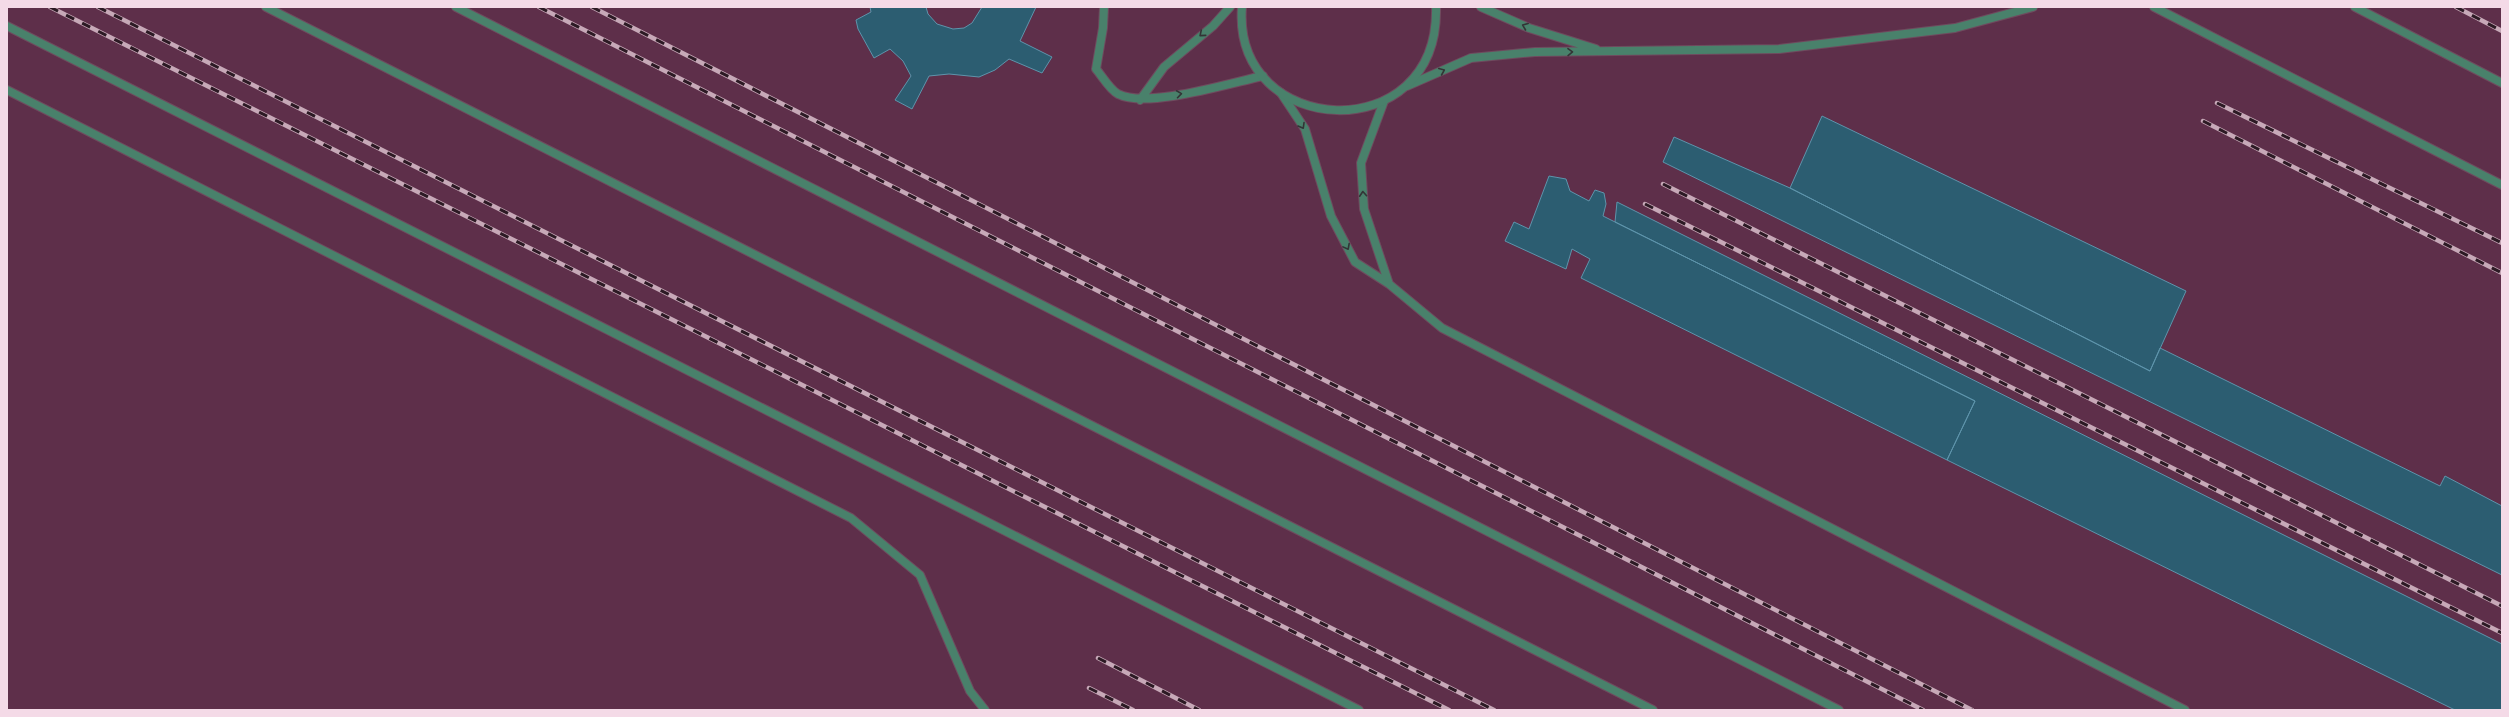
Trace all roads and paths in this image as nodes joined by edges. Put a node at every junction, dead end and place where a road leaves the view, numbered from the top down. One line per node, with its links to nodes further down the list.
1 (266, 7): 24 (street)
2 (456, 7): 25 (street)
3 (1104, 7): 18 (street)
4 (1230, 7): 18 (street, one-way to 18)
5 (1242, 7): 13 (street)
6 (1436, 7): 15 (street)
7 (1481, 7): 12 (street, one-way to 7)
8 (2034, 7): 12 (street)
9 (2154, 7): 20 (street)
10 (2355, 7): 14 (street)
11 (7, 26): 23 (street)
12 (1602, 51): 15 (street, one-way to 12)
13 (1263, 76): 17 (street); 18 (street, one-way to 13)
14 (2502, 82)
15 (1406, 86): 19 (street)
16 (7, 90): 22 (street)
17 (1281, 93): 19 (street); 21 (street, one-way to 21)
18 (1140, 100)
19 (1384, 101): 21 (street, one-way to 19)
20 (2502, 185)
21 (1389, 284): 26 (street)
22 (985, 710)
23 (1359, 710)
24 (1653, 710)
25 (1839, 710)
26 (2185, 710)

